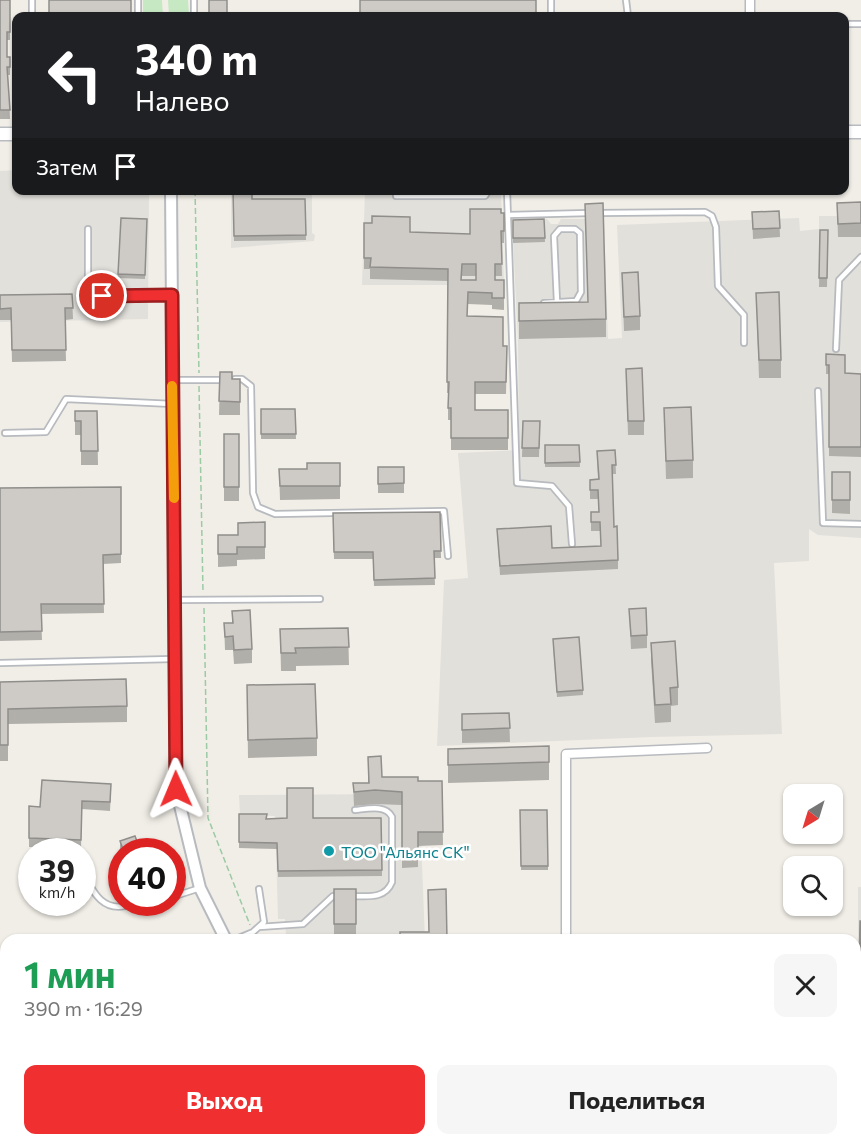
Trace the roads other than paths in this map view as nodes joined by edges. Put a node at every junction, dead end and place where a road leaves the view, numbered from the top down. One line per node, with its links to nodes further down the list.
1 (171, 195): 8 (street)
2 (486, 195): 4 (lane)
3 (507, 195): 5 (lane)
4 (396, 196)
5 (508, 215): 11 (lane); 13 (lane)
6 (88, 229): 8 (lane)
7 (861, 257): 14 (lane)
8 (172, 295): 15 (street)
9 (557, 302): 9 (lane); 10 (lane)
10 (534, 303)
11 (511, 304): 12 (lane); 20 (lane)
12 (522, 304)
13 (744, 343)
14 (836, 350)
15 (172, 380): 17 (street); 21 (lane)
16 (818, 392): 19 (lane)
17 (173, 404): 18 (lane); 23 (street)
18 (5, 433)
19 (861, 524)
20 (572, 544)
21 (448, 556)
22 (320, 599): 23 (lane)
23 (175, 600): 24 (street)
24 (176, 659): 25 (lane); 28 (street)
25 (0, 663)
26 (707, 748): 34 (street)
27 (355, 810): 31 (lane)
28 (200, 888): 30 (lane); 32 (street)
29 (259, 889): 31 (lane)
30 (186, 892)
31 (260, 927): 33 (lane)
32 (223, 934)
33 (248, 934)
34 (566, 934)

